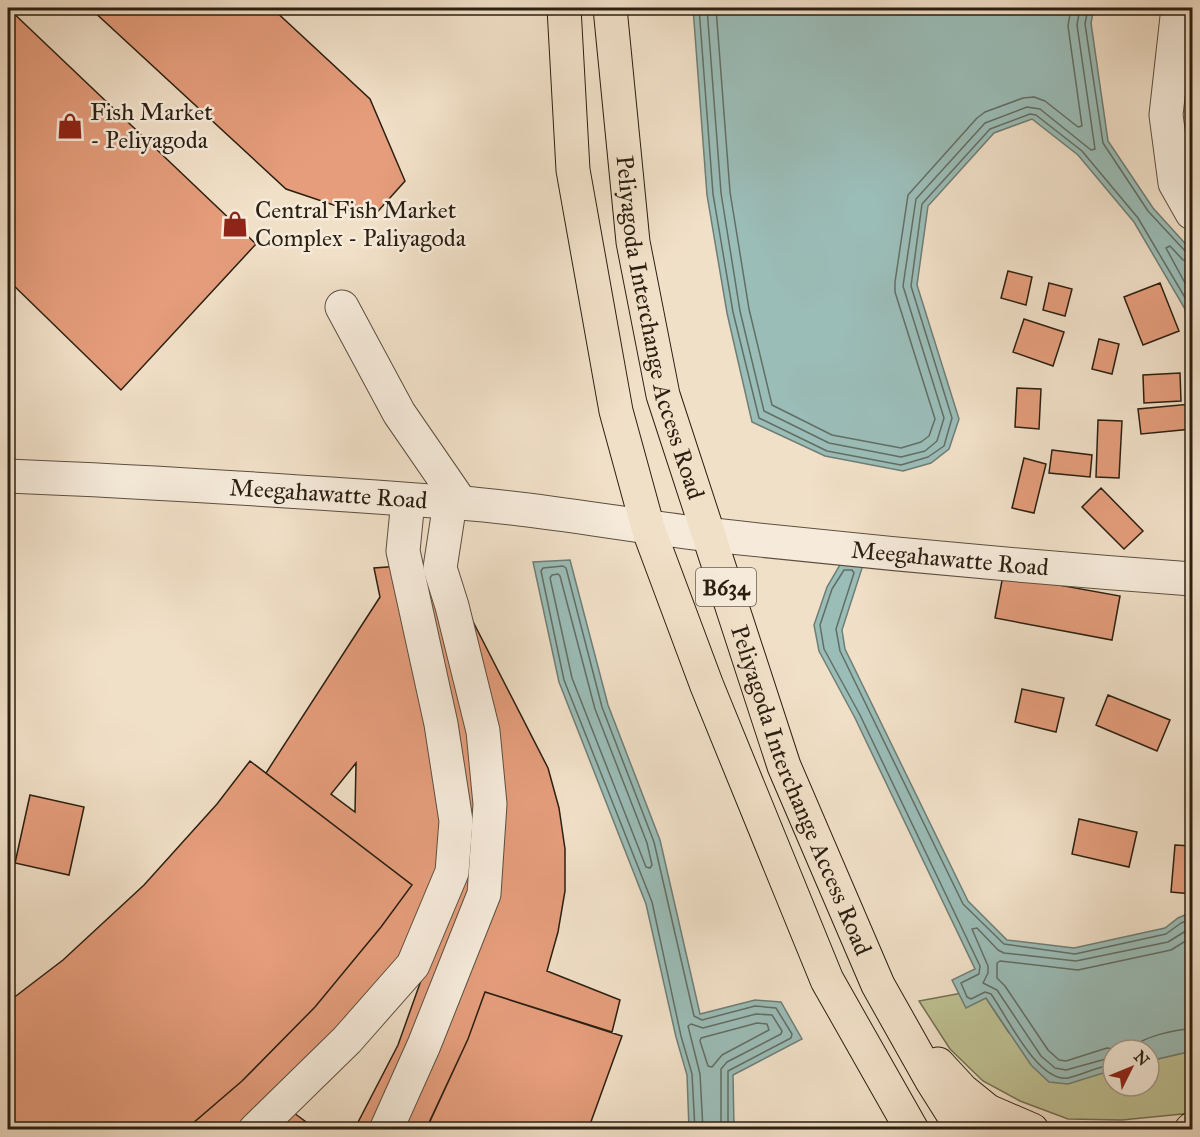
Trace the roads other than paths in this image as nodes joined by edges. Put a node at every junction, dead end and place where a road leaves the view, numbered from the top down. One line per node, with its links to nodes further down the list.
1 (564, 8): 9 (highway, Peliyagoda Interchange Access Road / B634)
2 (610, 8): 10 (highway, Peliyagoda Interchange Access Road / B634)
3 (1178, 8): 4 (street)
4 (1192, 213)
5 (342, 306): 8 (street)
6 (8, 476): 7 (street, Meegahawatte Road)
7 (408, 500): 8 (street, Meegahawatte Road); 14 (street)
8 (456, 503): 9 (street, Meegahawatte Road); 15 (street)
9 (648, 528): 10 (street, Meegahawatte Road); 13 (highway, Peliyagoda Interchange Access Road / B634)
10 (709, 535): 11 (street, Meegahawatte Road); 12 (highway, Peliyagoda Interchange Access Road / B634)
11 (1192, 579)
12 (895, 1015): 18 (highway, Peliyagoda Interchange Access Road / B634); 19 (highway)
13 (871, 1059): 16 (highway); 17 (highway, Peliyagoda Interchange Access Road / B634)
14 (255, 1130)
15 (386, 1130)
16 (885, 1130)
17 (912, 1130)
18 (963, 1130)
19 (1032, 1130)

